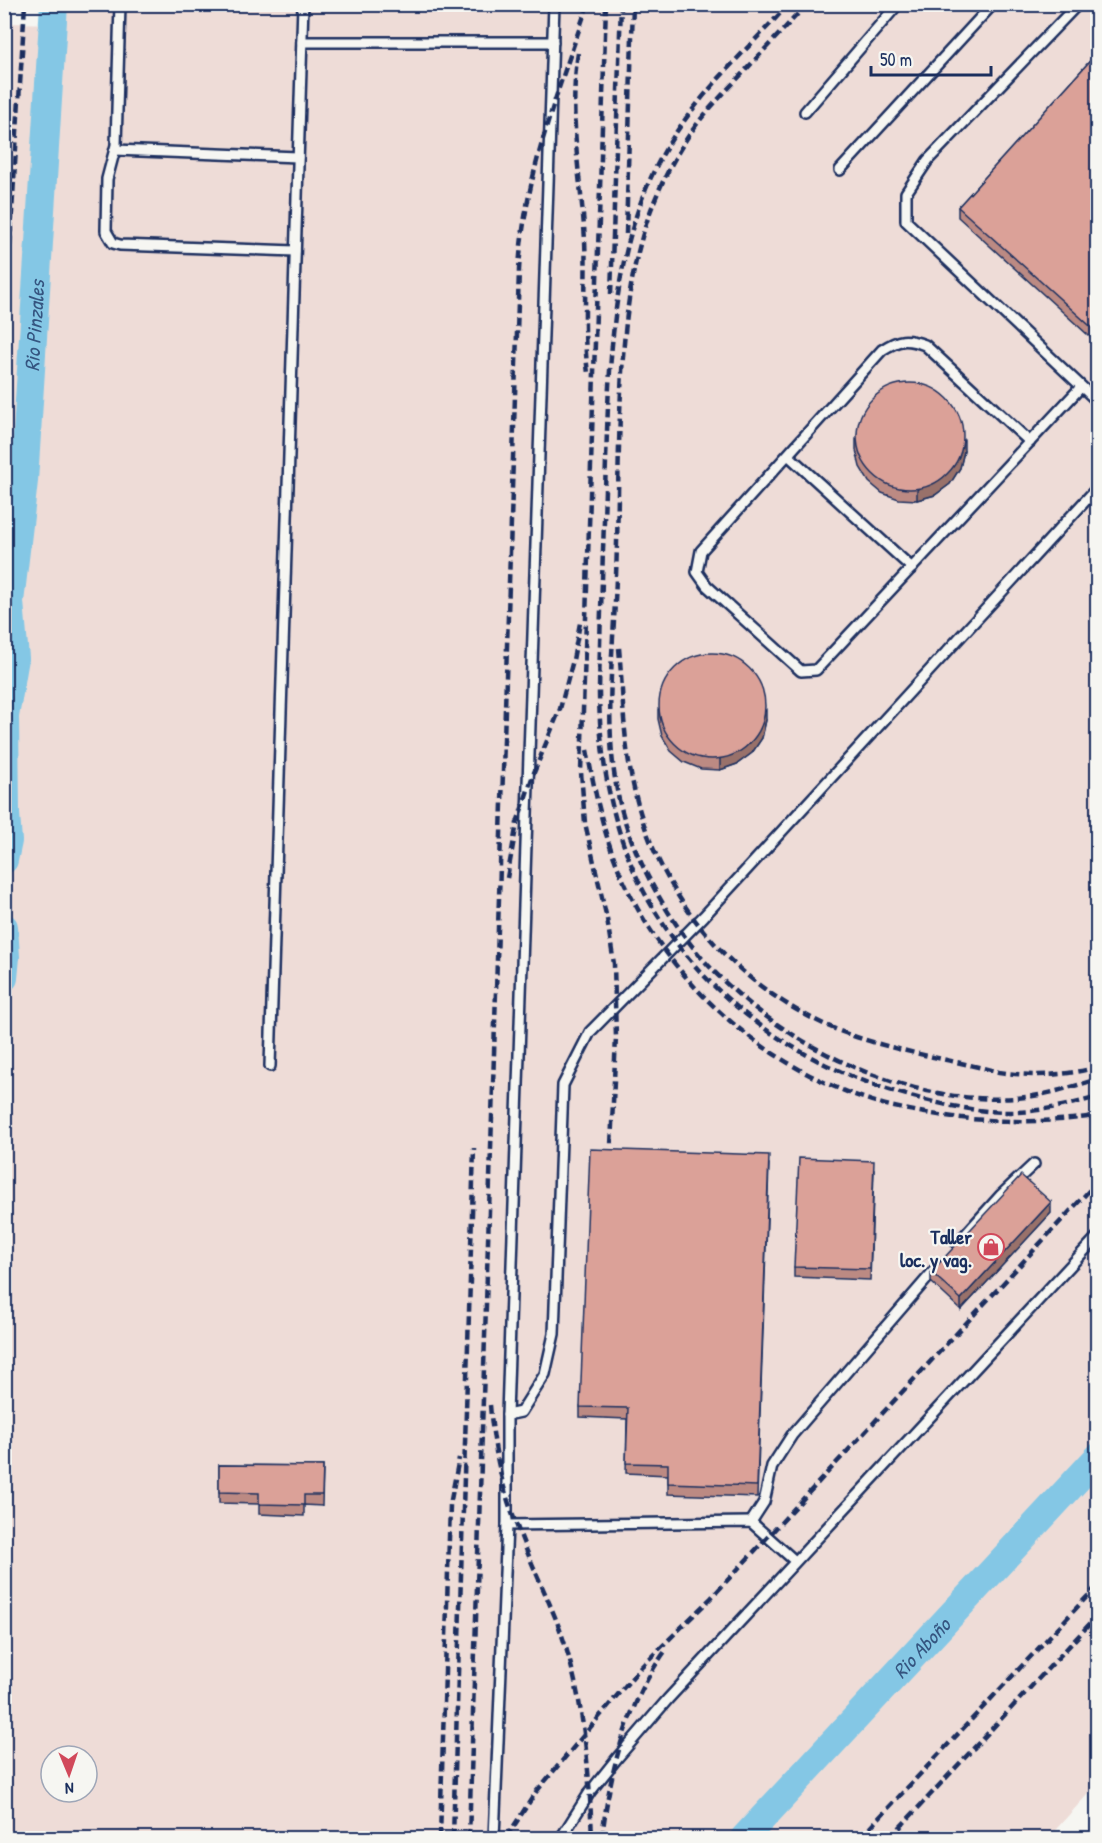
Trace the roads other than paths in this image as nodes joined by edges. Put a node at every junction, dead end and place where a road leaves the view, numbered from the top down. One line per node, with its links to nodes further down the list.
1 (120, 4): 10 (lane)
2 (303, 4): 7 (lane)
3 (554, 4): 8 (lane)
4 (898, 4): 9 (lane)
5 (993, 4): 12 (lane)
6 (1078, 4): 14 (lane)
7 (302, 42): 8 (lane); 11 (lane)
8 (553, 42): 23 (lane)
9 (806, 112)
10 (115, 150): 11 (lane); 13 (lane)
11 (298, 156): 13 (lane)
12 (840, 170)
13 (295, 251): 20 (lane)
14 (1081, 387): 15 (lane); 16 (lane)
15 (1098, 402)
16 (1030, 442): 17 (lane); 19 (lane)
17 (788, 455): 19 (lane); 19 (lane)
18 (1098, 487): 23 (lane)
19 (912, 568)
20 (270, 1066)
21 (1034, 1164): 24 (lane)
22 (1098, 1236): 26 (lane)
23 (507, 1415): 25 (lane)
24 (751, 1522): 25 (lane); 26 (lane)
25 (507, 1525): 27 (lane)
26 (795, 1561): 28 (lane)
27 (494, 1839)
28 (561, 1839)

